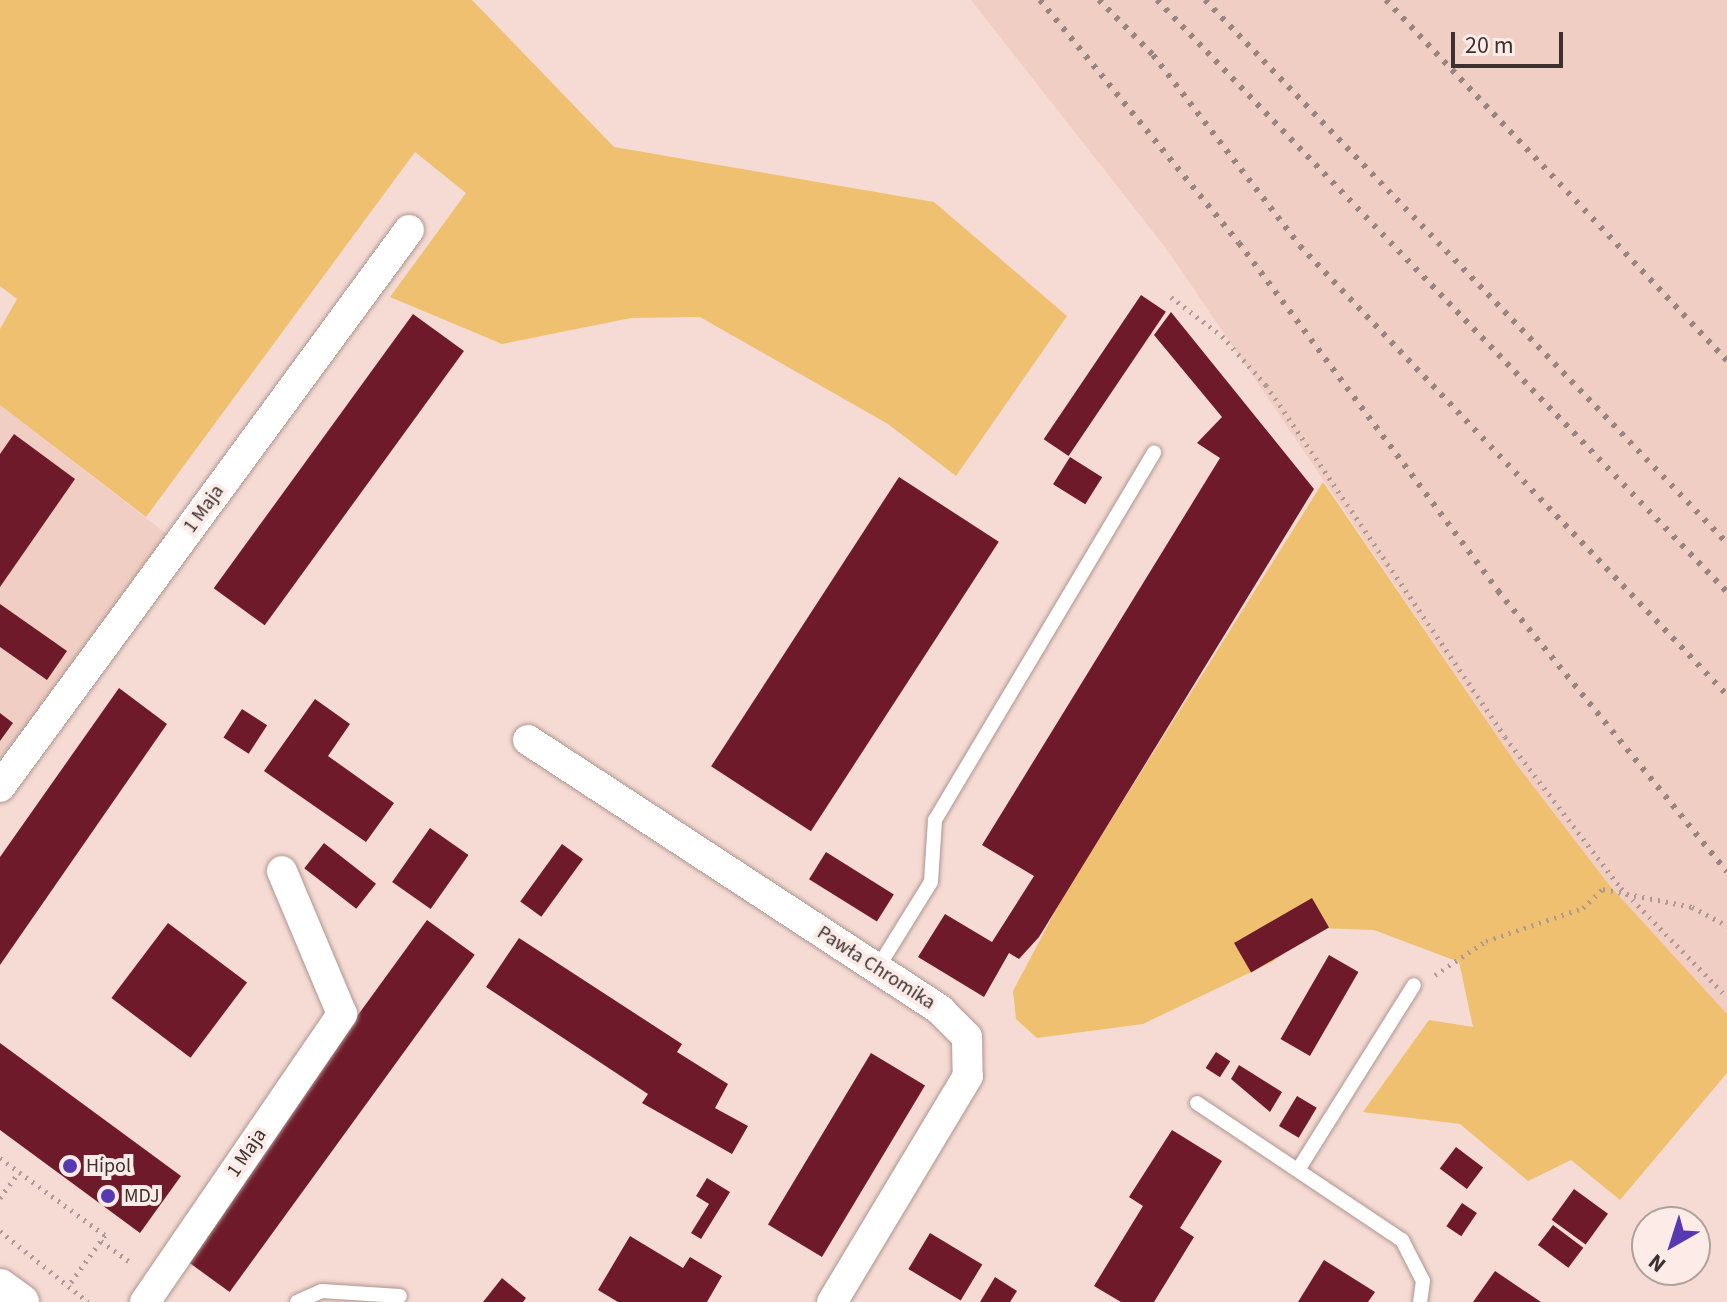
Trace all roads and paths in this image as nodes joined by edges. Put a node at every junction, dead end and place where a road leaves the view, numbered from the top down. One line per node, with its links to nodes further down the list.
1 (409, 230): 5 (street, 1 Maja)
2 (1171, 297): 7 (path)
3 (1154, 452): 9 (lane)
4 (528, 740): 9 (street, Pawła Chromika)
5 (0, 787)
6 (282, 871): 23 (street, 1 Maja)
7 (1621, 888): 8 (path); 10 (path); 11 (path)
8 (1727, 926)
9 (877, 969): 25 (street, Pawła Chromika)
10 (1414, 985): 14 (lane)
11 (1727, 997)
12 (1197, 1103): 14 (lane)
13 (0, 1158): 15 (path)
14 (1298, 1170): 26 (lane)
15 (19, 1172): 16 (path); 18 (path)
16 (0, 1198)
17 (0, 1231): 18 (path)
18 (69, 1285): 22 (path)
19 (0, 1287): 21 (street)
20 (400, 1296): 24 (lane)
21 (21, 1302)
22 (88, 1302)
23 (145, 1302)
24 (297, 1302)
25 (832, 1302)
26 (1420, 1302)

